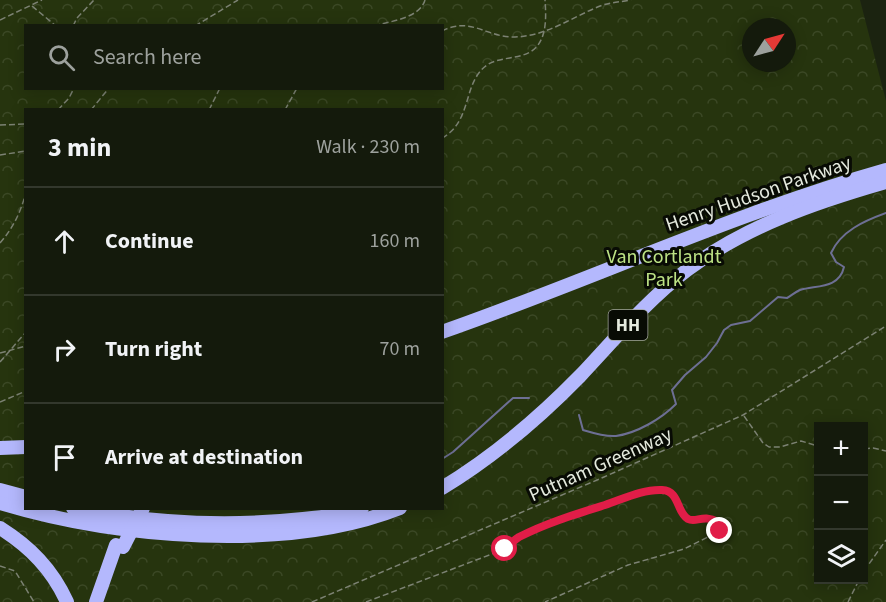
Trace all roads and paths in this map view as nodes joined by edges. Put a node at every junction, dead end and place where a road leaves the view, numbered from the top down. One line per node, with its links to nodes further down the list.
1 (42, 0): 7 (path)
2 (94, 0): 10 (path)
3 (238, 0): 11 (path)
4 (425, 0): 12 (path)
5 (545, 0): 14 (path)
6 (631, 0): 14 (path)
7 (31, 5): 8 (path); 9 (path)
8 (0, 20)
9 (54, 24)
10 (74, 24)
11 (198, 24)
12 (381, 24)
13 (444, 31): 14 (path)
14 (544, 32): 25 (path)
15 (73, 90): 19 (path)
16 (107, 90): 20 (path)
17 (219, 90): 21 (path)
18 (296, 90): 22 (path)
19 (60, 108)
20 (93, 108)
21 (210, 108)
22 (286, 108)
23 (24, 124): 24 (path)
24 (0, 125)
25 (444, 137)
26 (24, 151): 27 (path)
27 (0, 155)
28 (886, 170): 34 (highway, Henry Hudson Parkway)
29 (886, 182): 30 (highway, Henry Hudson Parkway / HH)
30 (836, 197): 36 (highway); 49 (highway, Henry Hudson Parkway / HH)
31 (24, 199): 32 (path)
32 (0, 243)
33 (886, 326): 43 (path, Putnam Greenway)
34 (444, 331)
35 (24, 335): 38 (path)
36 (444, 341)
37 (24, 346): 38 (path)
38 (14, 348): 39 (path); 40 (path)
39 (0, 353)
40 (0, 362)
41 (24, 392): 42 (path)
42 (0, 402)
43 (743, 415): 44 (path); 70 (path, Putnam Greenway)
44 (814, 444)
45 (24, 447): 46 (highway)
46 (0, 448)
47 (868, 449): 48 (path)
48 (886, 451)
49 (444, 487)
50 (0, 490): 51 (highway)
51 (24, 496)
52 (0, 503): 53 (highway)
53 (24, 509)
54 (29, 510): 59 (highway)
55 (87, 510): 58 (highway)
56 (135, 510): 62 (highway)
57 (142, 510): 62 (highway, bridge)
58 (355, 510)
59 (394, 510)
60 (0, 528): 67 (highway)
61 (886, 540): 63 (path)
62 (119, 546): 68 (highway); 69 (highway)
63 (868, 565)
64 (0, 566): 66 (path)
65 (857, 584): 73 (path)
66 (34, 602)
67 (67, 602)
68 (96, 602)
69 (103, 602)
70 (312, 602)
71 (366, 602): 72 (path)
72 (545, 602)
73 (848, 602)

